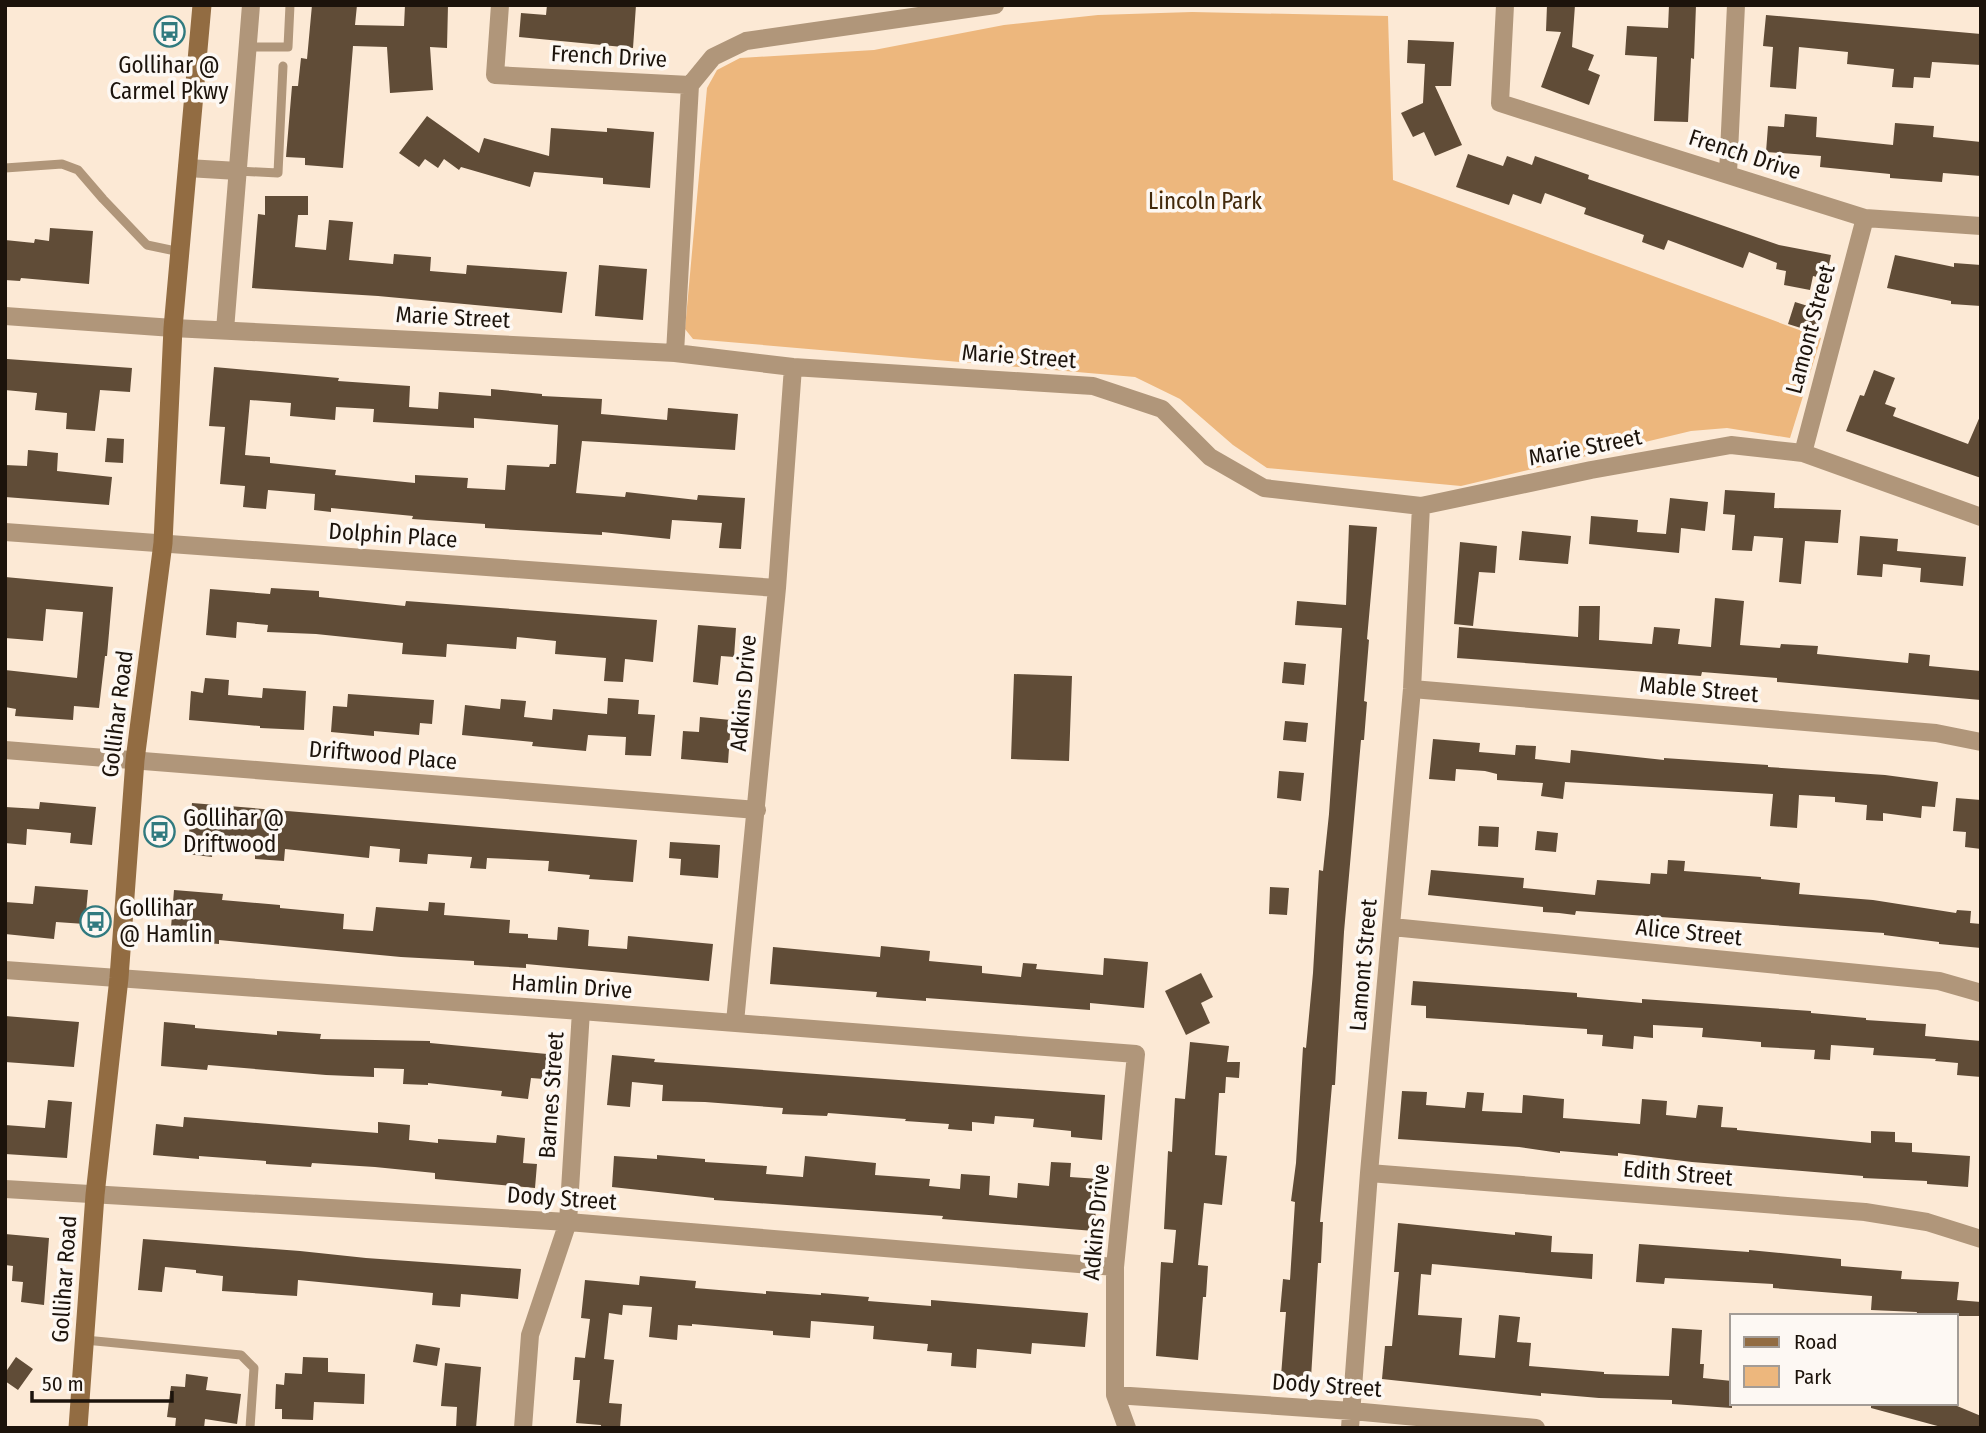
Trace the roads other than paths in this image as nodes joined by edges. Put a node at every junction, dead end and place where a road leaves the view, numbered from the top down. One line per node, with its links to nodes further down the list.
1 (202, 5): 12 (main road, Gollihar Road)
2 (251, 5): 8 (street)
3 (290, 5): 8 (lane)
4 (500, 5): 10 (street, French Drive)
5 (995, 5): 10 (street, French Drive)
6 (1505, 5): 14 (street, French Drive)
7 (1735, 5): 14 (street)
8 (248, 47): 13 (street)
9 (284, 66): 13 (lane)
10 (690, 85): 21 (street)
11 (5, 168): 17 (lane)
12 (187, 168): 13 (street); 17 (main road, Gollihar Road)
13 (238, 171): 20 (street)
14 (1728, 173): 15 (street, French Drive)
15 (1865, 218): 16 (street, French Drive); 23 (street, Lamont Street)
16 (1981, 226)
17 (180, 251): 19 (main road, Gollihar Road)
18 (5, 316): 19 (street, Marie Street)
19 (173, 328): 20 (street, Marie Street); 27 (main road, Gollihar Road)
20 (225, 331): 21 (street, Marie Street)
21 (675, 353): 22 (street, Marie Street)
22 (793, 367): 24 (street, Marie Street); 28 (street, Adkins Drive)
23 (1802, 453): 24 (street, Marie Street); 25 (street, Marie Street)
24 (1421, 506): 29 (street, Lamont Street)
25 (1981, 517)
26 (5, 531): 27 (street, Dolphin Place)
27 (163, 543): 28 (street, Dolphin Place); 32 (main road, Gollihar Road)
28 (777, 588): 33 (street, Adkins Drive)
29 (1412, 689): 30 (street, Mable Street); 34 (street, Lamont Street)
30 (1981, 742)
31 (5, 750): 32 (street, Driftwood Place)
32 (135, 760): 33 (street, Driftwood Place); 36 (main road, Gollihar Road)
33 (757, 810): 39 (street, Adkins Drive)
34 (1392, 927): 37 (street, Alice Street); 41 (street, Lamont Street)
35 (5, 970): 36 (street, Hamlin Drive)
36 (119, 978): 38 (street, Hamlin Drive); 43 (main road, Gollihar Road)
37 (1981, 993)
38 (581, 1010): 39 (street, Hamlin Drive); 44 (street, Barnes Street)
39 (735, 1022): 40 (street, Hamlin Drive)
40 (1136, 1054): 46 (street, Adkins Drive)
41 (1369, 1172): 45 (street, Edith Street); 49 (street, Lamont Street)
42 (5, 1189): 43 (street, Dody Street)
43 (95, 1195): 44 (street, Dody Street); 47 (main road, Gollihar Road)
44 (568, 1222): 46 (street, Dody Street); 52 (street, Barnes Street)
45 (1981, 1239)
46 (1115, 1267): 48 (street, Adkins Drive)
47 (85, 1340): 50 (main road, Gollihar Road); 51 (lane)
48 (1115, 1395): 49 (street, Dody Street); 53 (street, Adkins Drive)
49 (1351, 1420): 54 (street, Dody Street)
50 (78, 1428)
51 (250, 1428)
52 (523, 1428)
53 (1126, 1428)
54 (1536, 1428)

